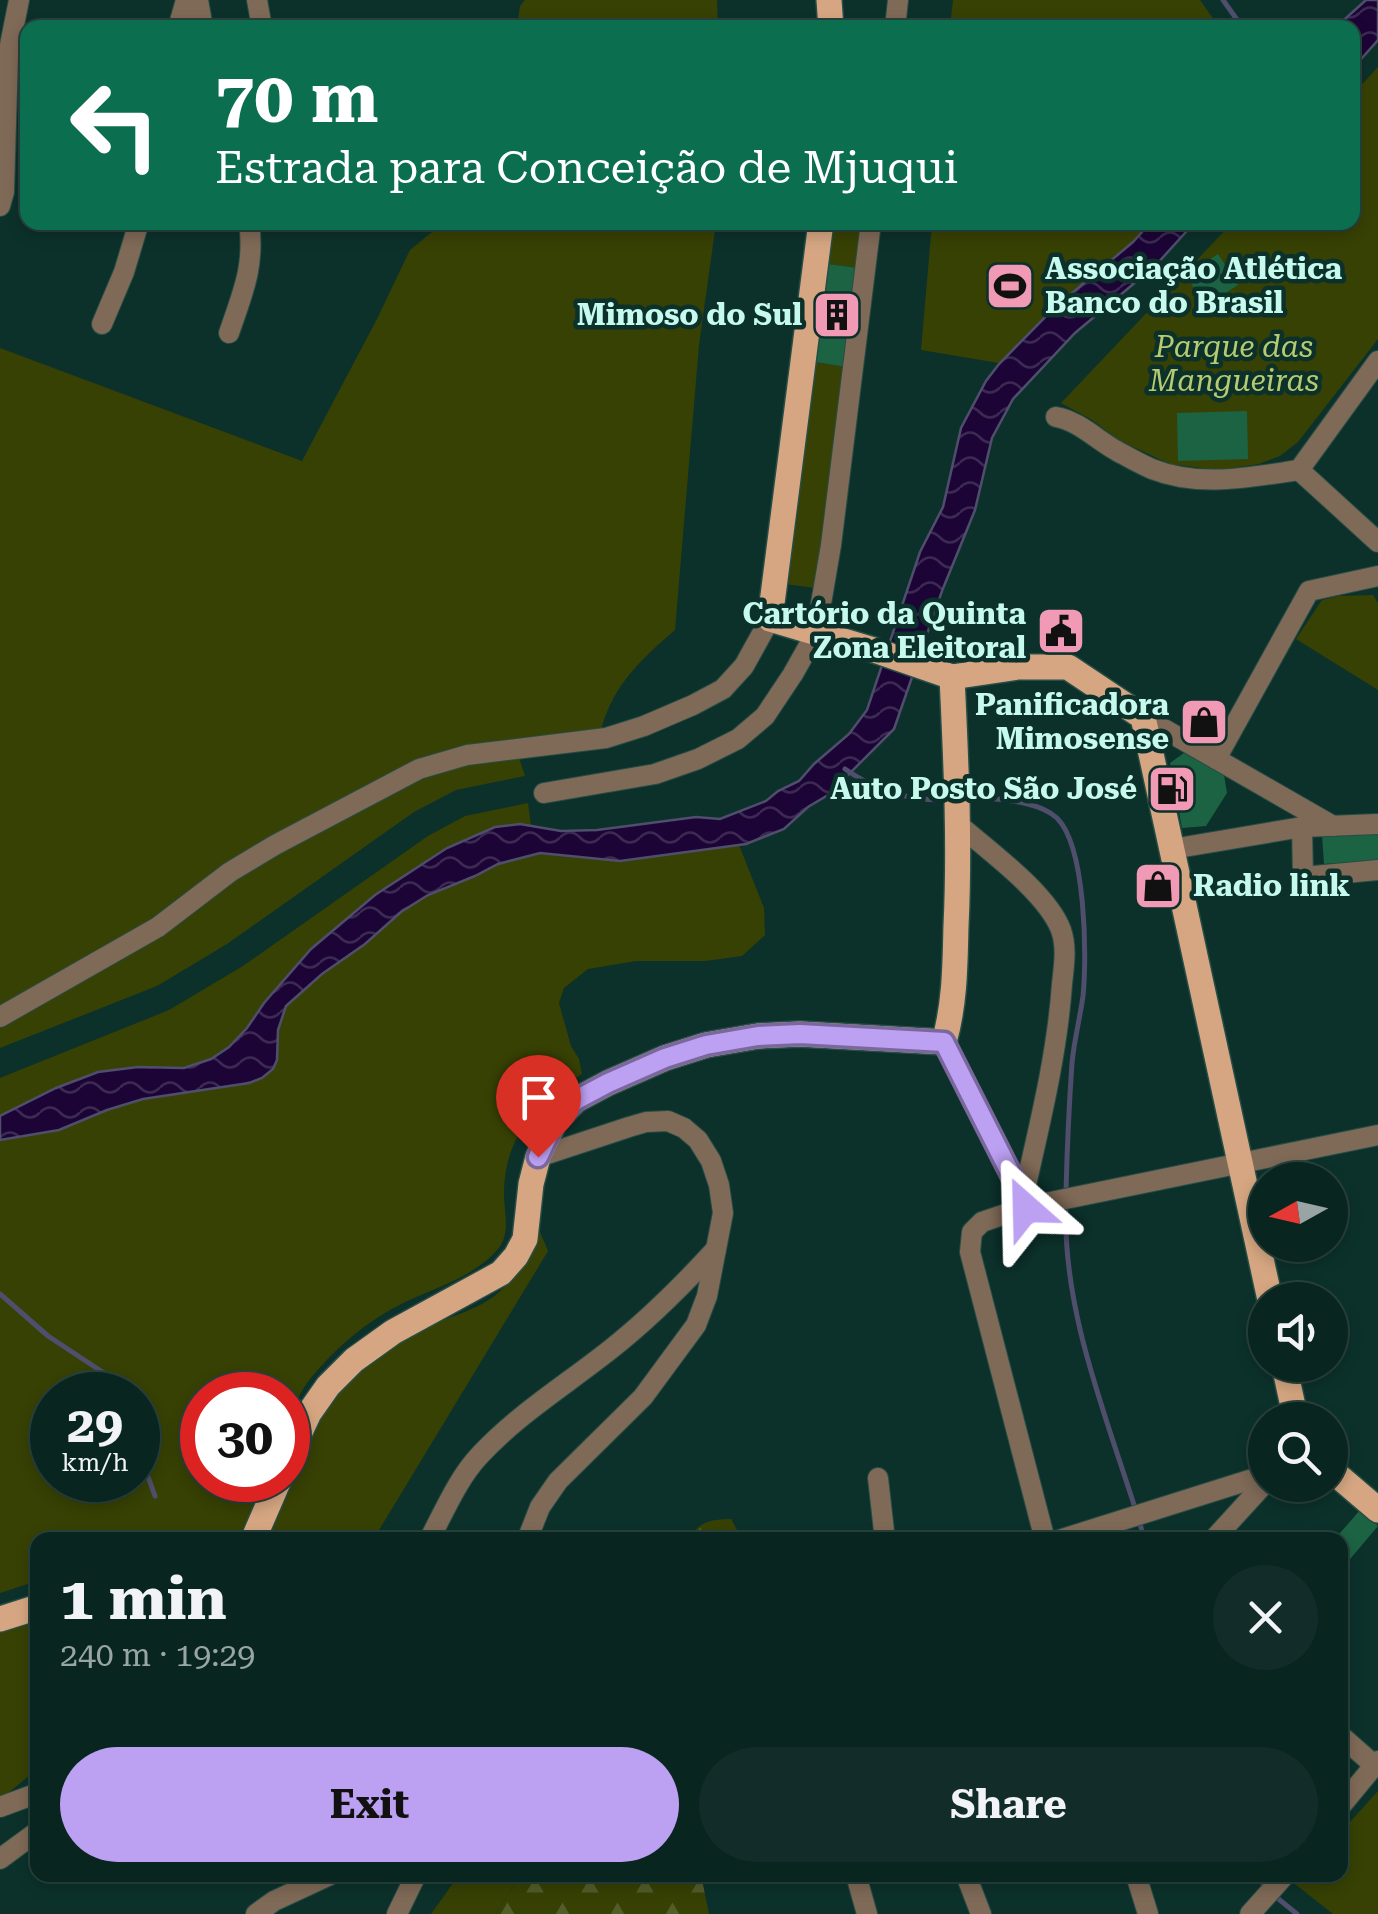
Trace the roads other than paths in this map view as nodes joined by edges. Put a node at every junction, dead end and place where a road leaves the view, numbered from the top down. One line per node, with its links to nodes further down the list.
1 (19, 0): 2 (street)
2 (0, 206)
3 (137, 230): 7 (street)
4 (249, 230): 8 (street)
5 (819, 230): 14 (main road)
6 (870, 230): 15 (street)
7 (102, 324)
8 (229, 333)
9 (1378, 361): 11 (street)
10 (1056, 417): 11 (street)
11 (1299, 470): 12 (street)
12 (1378, 542)
13 (1378, 576): 18 (street)
14 (770, 618): 15 (main road); 26 (street)
15 (816, 633): 16 (main road); 19 (street)
16 (940, 672): 17 (main road); 20 (main road)
17 (1143, 717): 18 (street); 24 (main road)
18 (1216, 759): 22 (street)
19 (544, 793)
20 (958, 807): 27 (main road); 31 (street)
21 (1378, 824): 22 (street)
22 (1332, 826): 23 (street)
23 (1302, 827): 24 (street); 25 (street)
24 (1172, 849): 30 (main road)
25 (1378, 870)
26 (0, 1017)
27 (944, 1042): 29 (main road); 31 (street)
28 (1378, 1134): 30 (street)
29 (538, 1157): 32 (street); 34 (main road)
30 (1239, 1164): 31 (street); 33 (main road)
31 (1024, 1202): 45 (street)
32 (718, 1248): 42 (street); 43 (street)
33 (1266, 1282)
34 (310, 1415)
35 (878, 1478): 44 (street)
36 (1248, 1480): 46 (street)
37 (1348, 1485): 40 (main road)
38 (271, 1502): 41 (main road)
39 (1248, 1502): 47 (street)
40 (1378, 1510)
41 (258, 1532)
42 (434, 1532)
43 (530, 1532)
44 (884, 1532)
45 (1043, 1532)
46 (1085, 1532)
47 (1220, 1532)
48 (30, 1610): 49 (main road)
49 (0, 1619)
50 (1348, 1741): 51 (street)
51 (1376, 1763): 53 (street)
52 (30, 1796): 54 (street)
53 (1348, 1797)
54 (0, 1807)
55 (30, 1837): 56 (street)
56 (0, 1859)
57 (315, 1882): 64 (street)
58 (413, 1882): 65 (street)
59 (858, 1882): 66 (street)
60 (969, 1882): 67 (street)
61 (1138, 1882): 68 (street)
62 (1278, 1882): 63 (street)
63 (1256, 1907)
64 (256, 1914)
65 (397, 1914)
66 (866, 1914)
67 (982, 1914)
68 (1148, 1914)

